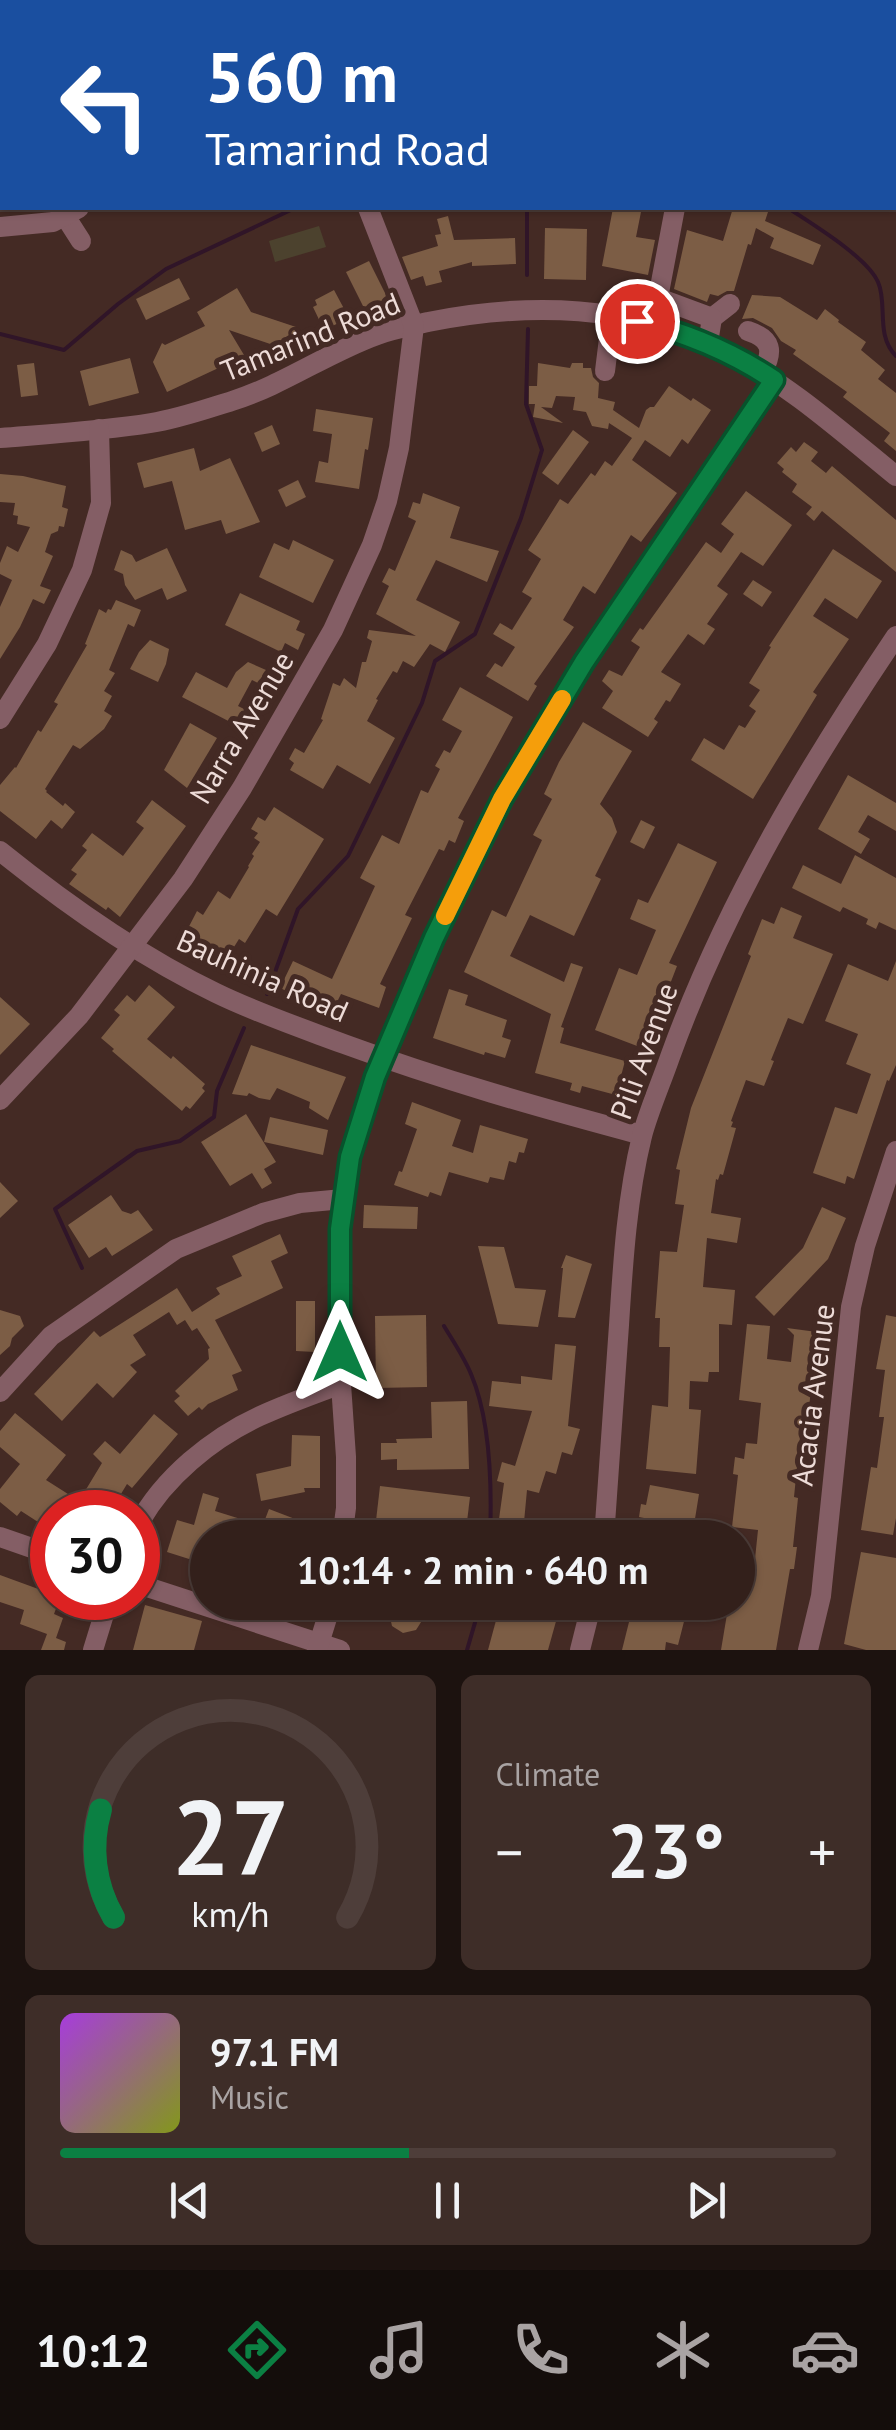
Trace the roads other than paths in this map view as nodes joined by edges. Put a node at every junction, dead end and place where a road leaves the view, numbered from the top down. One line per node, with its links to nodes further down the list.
1 (369, 210): 11 (street)
2 (675, 210): 6 (street)
3 (72, 212): 4 (street); 5 (street)
4 (0, 227)
5 (81, 241)
6 (658, 298): 9 (street); 10 (street)
7 (730, 304): 9 (street)
8 (612, 314): 10 (street, Tamarind Road); 11 (street, Tamarind Road); 14 (street)
9 (712, 318): 13 (street)
10 (637, 321): 13 (street, Tamarind Road)
11 (414, 326): 16 (street, Tamarind Road); 22 (street, Narra Avenue)
12 (748, 331): 15 (street)
13 (708, 343): 15 (street, Tamarind Road)
14 (606, 371)
15 (768, 377): 18 (street, Tamarind Road); 23 (street)
16 (99, 429): 17 (street, Tamarind Road); 20 (street)
17 (0, 438)
18 (896, 476)
19 (896, 636): 25 (street, Pili Avenue)
20 (0, 719)
21 (0, 851): 22 (street, Bauhinia Road)
22 (132, 947): 23 (street, Bauhinia Road); 24 (street, Narra Avenue)
23 (382, 1058): 25 (street, Bauhinia Road); 27 (street)
24 (0, 1100)
25 (642, 1135): 32 (street, Pili Avenue)
26 (896, 1152): 42 (street, Acacia Avenue)
27 (343, 1199): 28 (street); 29 (street)
28 (340, 1384): 30 (street); 31 (street)
29 (0, 1392)
30 (160, 1494)
31 (344, 1520)
32 (605, 1520)
33 (0, 1537): 34 (street)
34 (30, 1547)
35 (160, 1592): 39 (street)
36 (102, 1620): 40 (street)
37 (329, 1620): 39 (street)
38 (588, 1620): 41 (street)
39 (325, 1648)
40 (93, 1650)
41 (580, 1650)
42 (808, 1650)

